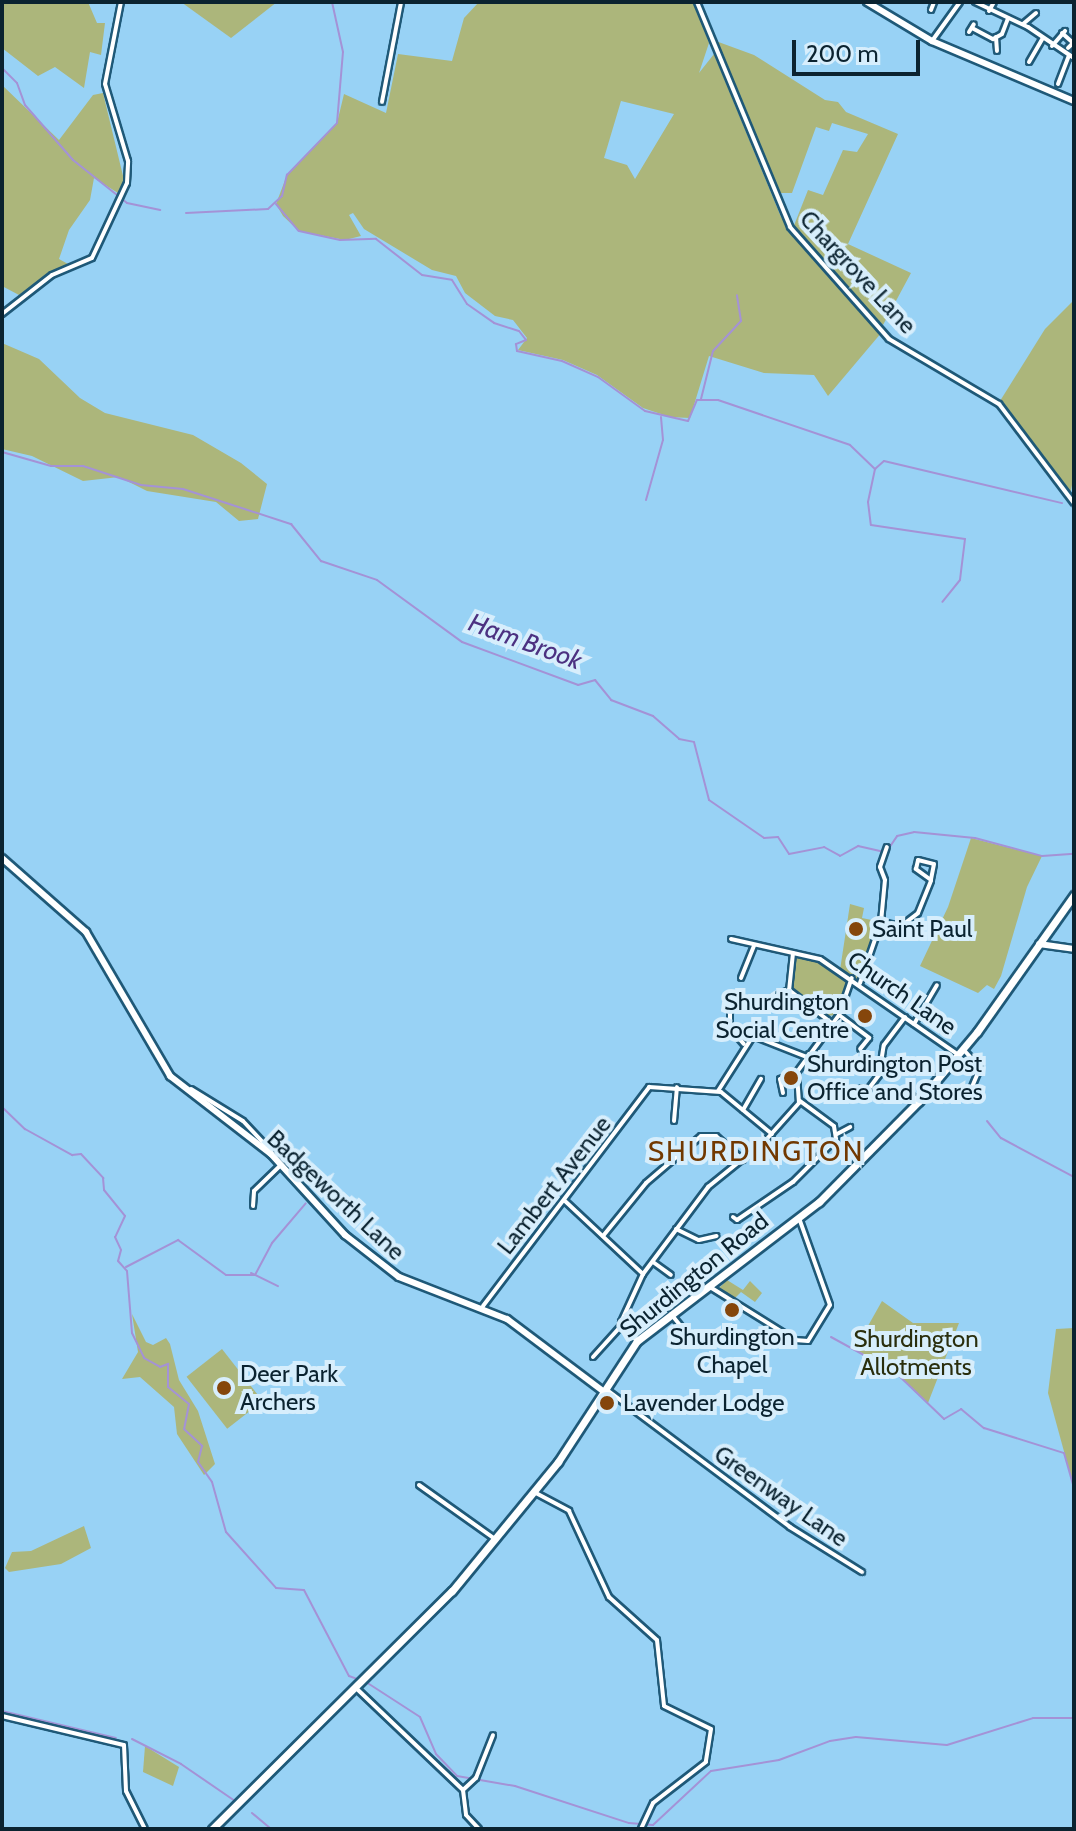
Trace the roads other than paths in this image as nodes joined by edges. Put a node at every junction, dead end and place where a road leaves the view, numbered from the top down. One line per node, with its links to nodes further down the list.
1 (121, 2): 24 (street)
2 (401, 2): 23 (street)
3 (697, 2): 25 (street, Chargrove Lane)
4 (867, 2): 15 (street)
5 (960, 2): 15 (street)
6 (975, 2): 8 (street)
7 (994, 2): 8 (street)
8 (989, 11): 10 (street)
9 (1036, 13): 11 (street)
10 (1008, 18): 11 (street); 13 (street)
11 (1023, 24): 14 (street)
12 (972, 28): 13 (street)
13 (996, 37): 18 (street)
14 (1043, 38): 16 (street); 20 (street)
15 (932, 41): 22 (street)
16 (1052, 46): 17 (street); 19 (street)
17 (1068, 48)
18 (997, 51)
19 (1071, 57): 21 (street)
20 (1032, 59)
21 (1058, 84)
22 (1074, 101)
23 (382, 102)
24 (2, 314)
25 (1074, 503)
26 (887, 847): 30 (street)
27 (2, 858): 56 (street, Badgeworth Lane)
28 (931, 880): 28 (street); 30 (street)
29 (1074, 895): 32 (main road, Shurdington Road)
30 (881, 922): 38 (street)
31 (731, 939): 33 (street, Church Lane)
32 (1039, 944): 34 (street); 49 (main road, Shurdington Road)
33 (754, 945): 35 (street, Church Lane); 36 (street)
34 (1074, 949)
35 (793, 953): 37 (street, Church Lane); 40 (street)
36 (741, 978)
37 (852, 978): 38 (street, Church Lane); 43 (street)
38 (860, 983): 44 (street, Church Lane)
39 (937, 985): 46 (street)
40 (789, 990): 41 (street); 45 (street)
41 (759, 1004)
42 (726, 1007): 47 (street)
43 (839, 1015): 45 (street); 48 (street)
44 (905, 1017): 46 (street, Church Lane); 51 (street)
45 (833, 1024): 50 (street)
46 (914, 1024): 49 (street, Church Lane)
47 (744, 1044): 50 (street); 59 (street)
48 (860, 1049)
49 (961, 1052): 58 (street); 64 (main road, Shurdington Road)
50 (808, 1056): 52 (street); 54 (street)
51 (882, 1060): 53 (street); 62 (street)
52 (828, 1064)
53 (909, 1068)
54 (797, 1072): 61 (street); 63 (street)
55 (761, 1079): 65 (street)
56 (181, 1087): 70 (street, Badgeworth Lane); 70 (street)
57 (677, 1087): 59 (street); 66 (street); 73 (street, Lambert Avenue)
58 (971, 1089)
59 (718, 1091): 65 (street)
60 (906, 1091): 64 (street)
61 (783, 1093)
62 (872, 1095)
63 (800, 1101): 68 (street); 69 (street)
64 (919, 1101): 75 (main road, Shurdington Road)
65 (743, 1110): 68 (street)
66 (674, 1121)
67 (850, 1127): 69 (street)
68 (772, 1134): 71 (street)
69 (837, 1134): 76 (street)
70 (271, 1154): 72 (street, Badgeworth Lane)
71 (743, 1160): 77 (street); 78 (street)
72 (282, 1165): 74 (street); 84 (street, Badgeworth Lane)
73 (565, 1201): 78 (street); 84 (street, Lambert Avenue)
74 (253, 1206)
75 (799, 1218): 83 (main road, Shurdington Road); 83 (street)
76 (737, 1221)
77 (676, 1229): 79 (street); 80 (street)
78 (603, 1236): 81 (street)
79 (717, 1236)
80 (653, 1261): 81 (street); 82 (street)
81 (643, 1274): 86 (street)
82 (671, 1275)
83 (708, 1284): 85 (main road, Shurdington Road)
84 (483, 1306): 90 (street, Badgeworth Lane)
85 (671, 1313): 87 (street); 88 (main road, Shurdington Road)
86 (621, 1326): 88 (street); 89 (street)
87 (692, 1340)
88 (637, 1341): 90 (main road, Shurdington Road)
89 (593, 1357)
90 (604, 1390): 92 (main road, Shurdington Road); 94 (street, Greenway Lane)
91 (419, 1485): 93 (street)
92 (534, 1492): 93 (main road, Shurdington Road); 102 (street)
93 (495, 1539): 95 (main road, Shurdington Road)
94 (862, 1572)
95 (357, 1689): 98 (street); 100 (main road, Shurdington Road)
96 (2, 1716): 99 (street)
97 (493, 1735): 98 (street)
98 (463, 1790): 101 (street)
99 (145, 1829)
100 (212, 1829)
101 (479, 1829)
102 (641, 1829)

